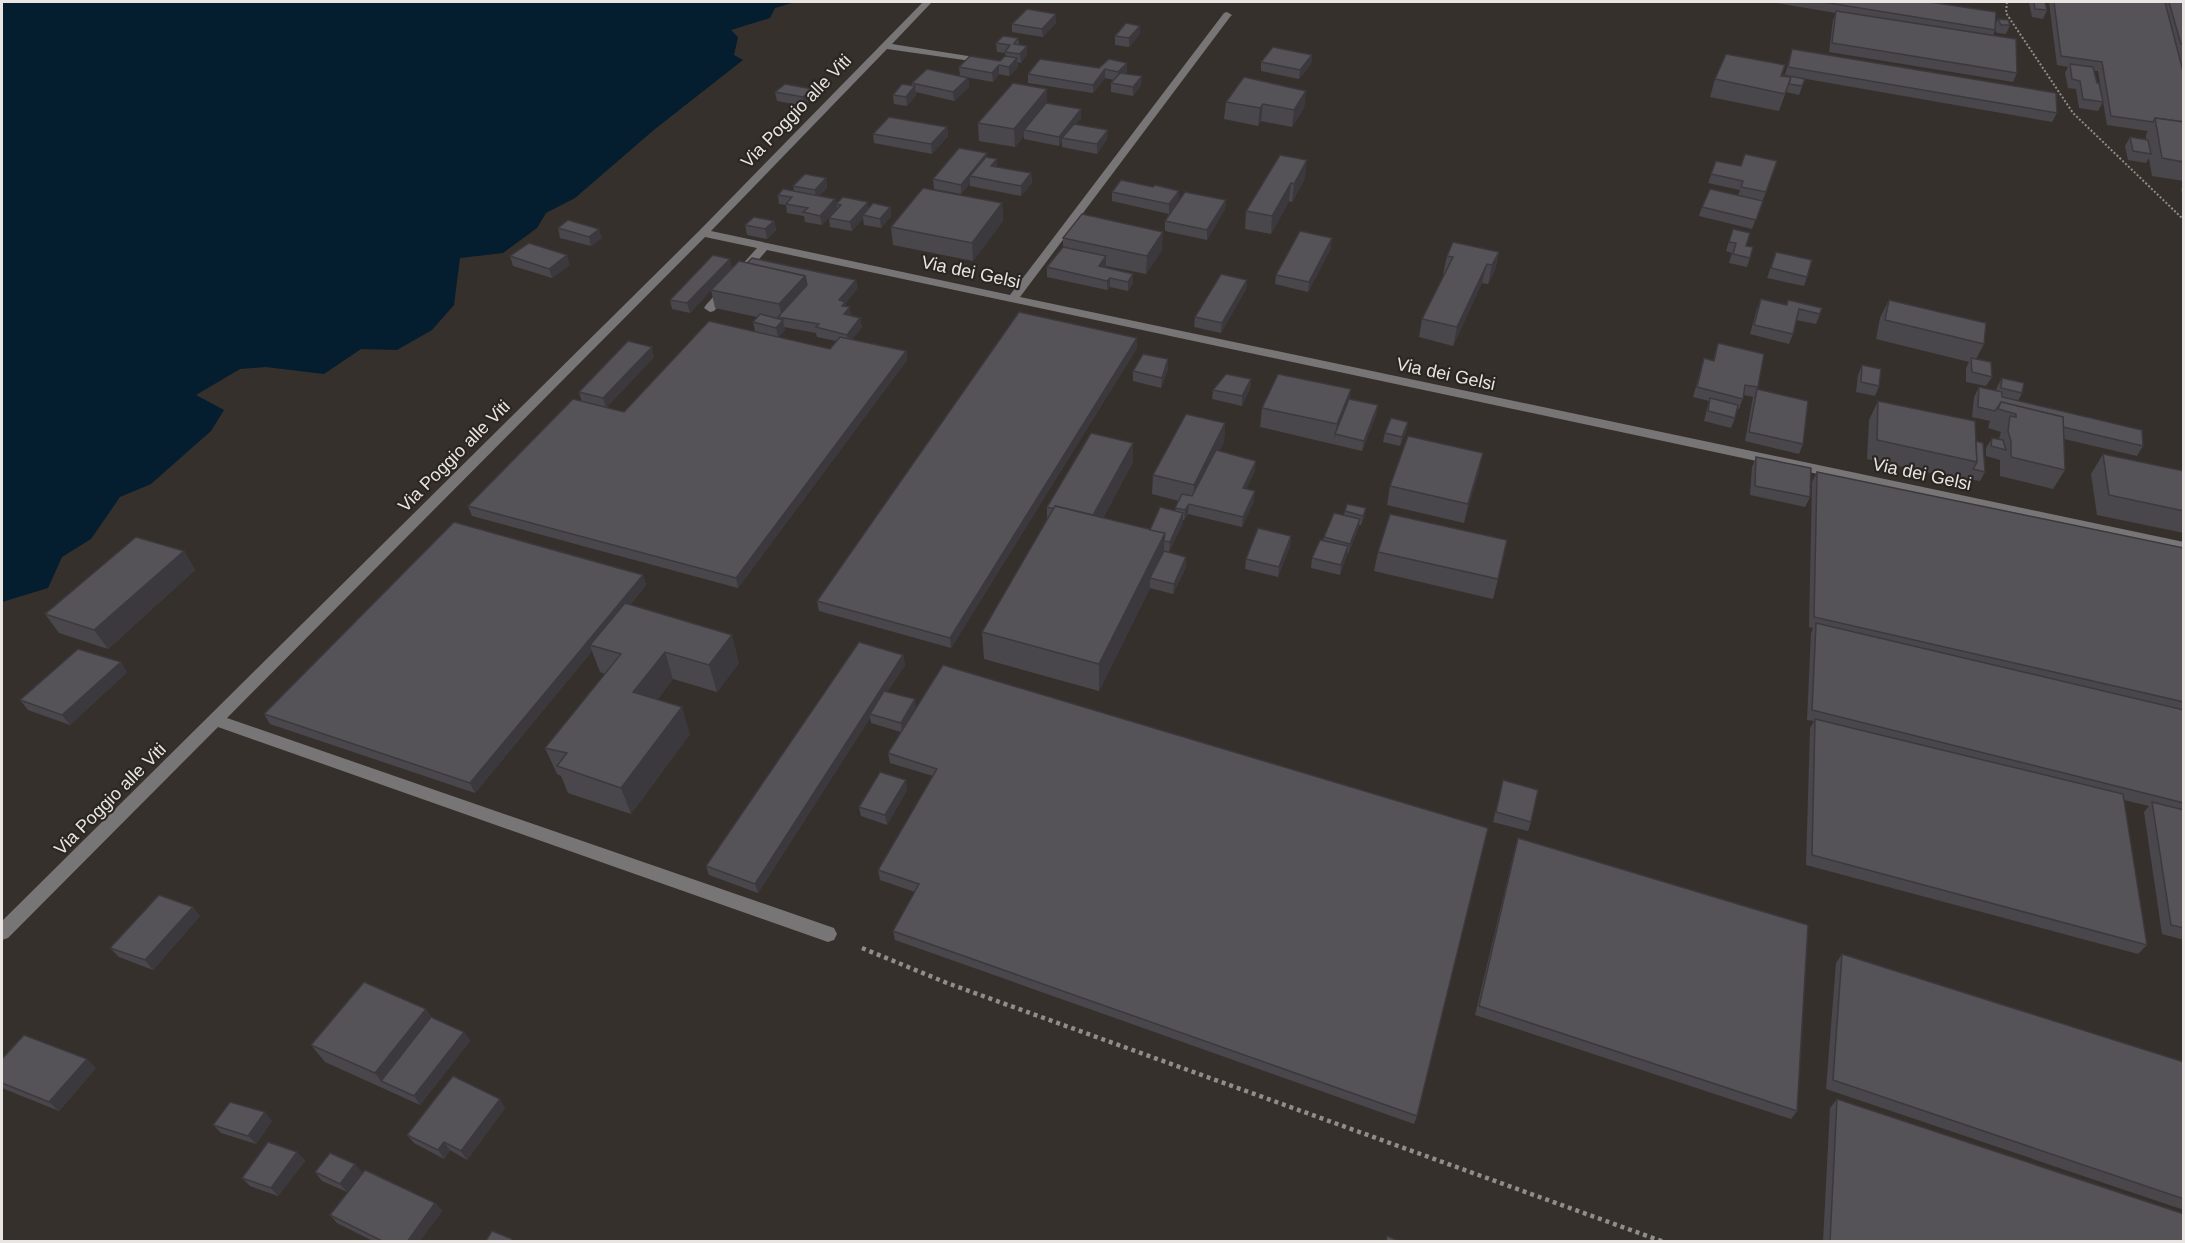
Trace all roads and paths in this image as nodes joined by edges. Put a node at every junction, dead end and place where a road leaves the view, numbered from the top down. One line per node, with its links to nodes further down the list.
1 (928, 2): 4 (street, Via Poggio alle Viti)
2 (2007, 2): 6 (path)
3 (1227, 15): 9 (street)
4 (885, 46): 5 (street); 7 (street, Via Poggio alle Viti)
5 (968, 59)
6 (2184, 220)
7 (702, 233): 8 (street, Via dei Gelsi); 12 (street, Via Poggio alle Viti)
8 (765, 246): 9 (street, Via dei Gelsi); 10 (street)
9 (1013, 299): 11 (street, Via dei Gelsi)
10 (710, 308)
11 (2184, 547)
12 (216, 720): 13 (street, Via Poggio alle Viti); 14 (street)
13 (2, 932)
14 (828, 934): 15 (path)
15 (1664, 1242)

